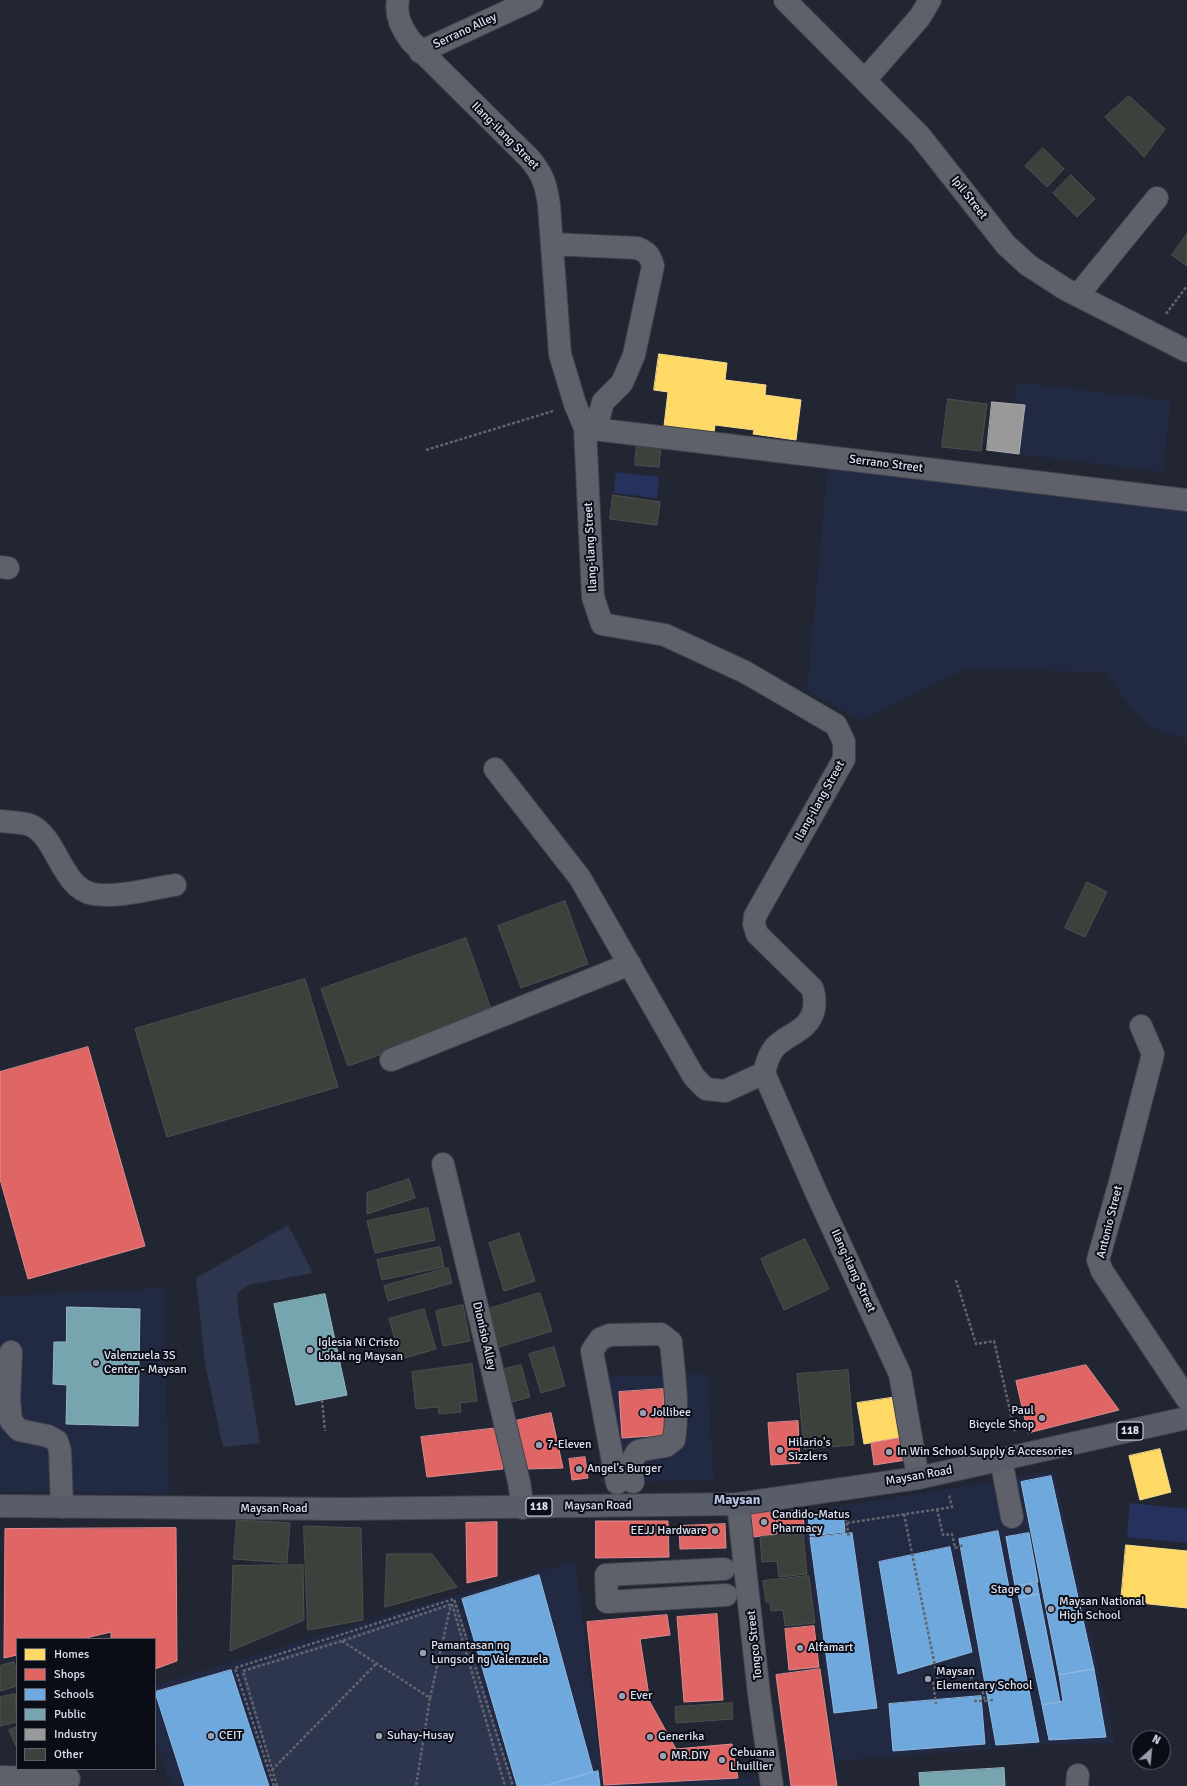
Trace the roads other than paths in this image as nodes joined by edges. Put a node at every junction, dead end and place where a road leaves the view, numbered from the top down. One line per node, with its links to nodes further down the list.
1 (398, 0): 5 (street, Ilang-ilang Street)
2 (532, 0): 5 (street, Serrano Alley)
3 (785, 0): 6 (street, Ipil Street)
4 (930, 0): 6 (street)
5 (420, 52): 8 (street, Ilang-ilang Street)
6 (865, 80): 9 (street, Ipil Street)
7 (1157, 198): 9 (street)
8 (552, 244): 11 (street, Ilang-ilang Street); 11 (street)
9 (1078, 295): 10 (street, Ipil Street)
10 (1187, 351)
11 (591, 429): 12 (street, Serrano Street); 19 (street, Ilang-ilang Street)
12 (1187, 500)
13 (495, 769): 16 (street)
14 (0, 821): 15 (street)
15 (175, 885)
16 (630, 964): 18 (street); 19 (street)
17 (1141, 1026): 22 (street, Antonio Street)
18 (390, 1060)
19 (764, 1073): 25 (street, Ilang-ilang Street)
20 (443, 1164): 30 (street, Dionisio Alley)
21 (12, 1352): 29 (street)
22 (1187, 1399)
23 (1187, 1418): 24 (main road, Maysan Road / 118)
24 (1001, 1459): 25 (main road, Maysan Road / 118); 31 (street)
25 (918, 1478): 27 (main road, Maysan Road / 118)
26 (625, 1482): 26 (street)
27 (738, 1504): 30 (main road, Maysan Road / 118); 36 (street, Tongco Street)
28 (0, 1506): 29 (main road, Maysan Road / 118)
29 (62, 1507): 30 (main road, Maysan Road / 118)
30 (523, 1508)
31 (1012, 1517)
32 (725, 1582): 33 (street)
33 (607, 1589)
34 (69, 1779): 35 (street)
35 (6, 1780)
36 (772, 1786)

